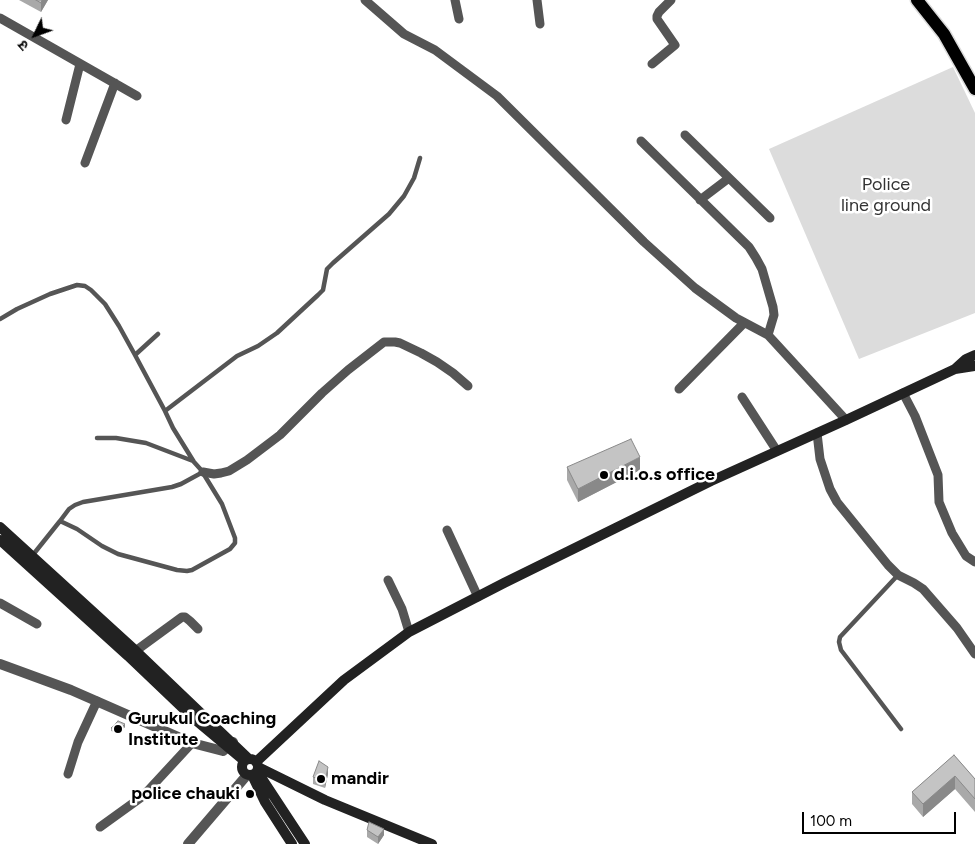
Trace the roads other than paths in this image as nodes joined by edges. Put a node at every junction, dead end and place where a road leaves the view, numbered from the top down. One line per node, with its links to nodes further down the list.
1 (365, 0): 23 (street)
2 (454, 0): 7 (street)
3 (537, 0): 8 (street)
4 (671, 0): 10 (street)
5 (917, 0): 12 (main road)
6 (0, 18): 9 (street)
7 (459, 19)
8 (540, 24)
9 (80, 64): 11 (street); 14 (street)
10 (652, 64)
11 (115, 83): 13 (street); 18 (street)
12 (975, 89)
13 (137, 96)
14 (66, 120)
15 (685, 134): 19 (street)
16 (641, 141): 20 (street)
17 (420, 158): 34 (lane)
18 (85, 163)
19 (729, 178): 20 (street); 21 (street)
20 (700, 200): 25 (street)
21 (770, 218)
22 (0, 319): 27 (lane)
23 (744, 323): 25 (street); 31 (street)
24 (158, 334): 27 (lane)
25 (768, 335): 35 (street)
26 (975, 355): 29 (main road)
27 (135, 356): 34 (lane)
28 (975, 366): 29 (main road)
29 (955, 369): 32 (main road)
30 (468, 386): 40 (street)
31 (679, 389)
32 (903, 393): 35 (main road); 46 (street)
33 (742, 397): 38 (street)
34 (165, 411): 39 (lane)
35 (846, 420): 36 (main road)
36 (817, 433): 38 (main road); 47 (street)
37 (97, 438): 39 (lane)
38 (777, 451): 49 (main road)
39 (194, 462): 40 (lane)
40 (203, 472): 41 (lane); 41 (lane)
41 (60, 520): 45 (lane)
42 (0, 526): 45 (main road)
43 (447, 530): 49 (street)
44 (0, 540): 54 (main road)
45 (32, 556): 54 (main road)
46 (975, 562)
47 (898, 575): 55 (street); 58 (lane)
48 (388, 580): 53 (street)
49 (478, 597): 53 (main road)
50 (0, 604): 51 (street)
51 (37, 624)
52 (198, 629): 54 (street)
53 (409, 632): 61 (main road)
54 (132, 654): 60 (main road)
55 (975, 654)
56 (0, 664): 57 (street)
57 (96, 701): 59 (street); 62 (street)
58 (901, 730)
59 (192, 743): 60 (street); 63 (street)
60 (230, 745): 61 (main road)
61 (252, 767): 64 (street); 65 (main road); 66 (main road); 67 (main road)
62 (68, 774)
63 (100, 827)
64 (188, 844)
65 (292, 844)
66 (305, 844)
67 (432, 844)

